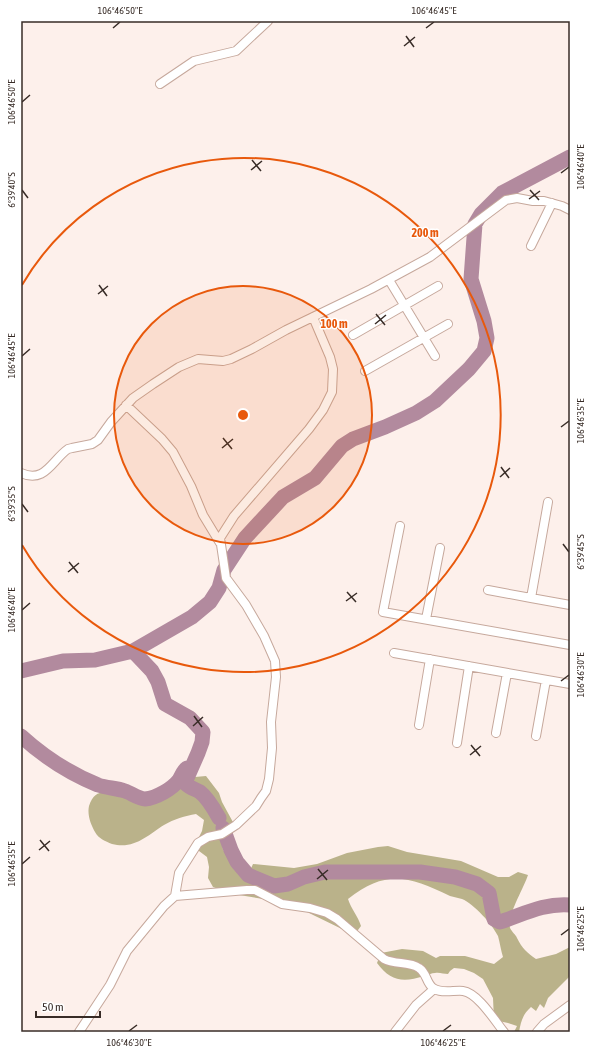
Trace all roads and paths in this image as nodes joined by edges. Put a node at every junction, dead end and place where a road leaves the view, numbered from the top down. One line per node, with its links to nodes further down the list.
1 (268, 21): 2 (street)
2 (160, 84)
3 (552, 203): 4 (street); 5 (street); 6 (street)
4 (570, 210)
5 (531, 246)
6 (389, 280): 8 (street); 9 (street)
7 (438, 286): 8 (street)
8 (404, 307): 11 (street); 12 (street)
9 (313, 317): 15 (street); 19 (street)
10 (448, 324): 12 (street)
11 (353, 336)
12 (424, 338): 13 (street); 14 (street)
13 (434, 356)
14 (365, 371)
15 (126, 405): 16 (street); 19 (street)
16 (21, 474)
17 (548, 502): 22 (street)
18 (400, 526): 24 (street)
19 (220, 543): 36 (street)
20 (440, 548): 24 (street)
21 (488, 590): 22 (street)
22 (531, 598): 23 (street)
23 (570, 604)
24 (426, 619): 25 (street)
25 (570, 645)
26 (394, 653): 27 (street)
27 (430, 659): 28 (street); 32 (street)
28 (469, 666): 29 (street); 35 (street)
29 (507, 673): 30 (street); 33 (street)
30 (546, 680): 31 (street); 34 (street)
31 (570, 684)
32 (419, 725)
33 (496, 733)
34 (536, 736)
35 (458, 743)
36 (175, 896): 37 (street); 39 (street)
37 (434, 989): 40 (street); 41 (street)
38 (570, 1005): 42 (street)
39 (79, 1032)
40 (395, 1032)
41 (504, 1032)
42 (537, 1032)

